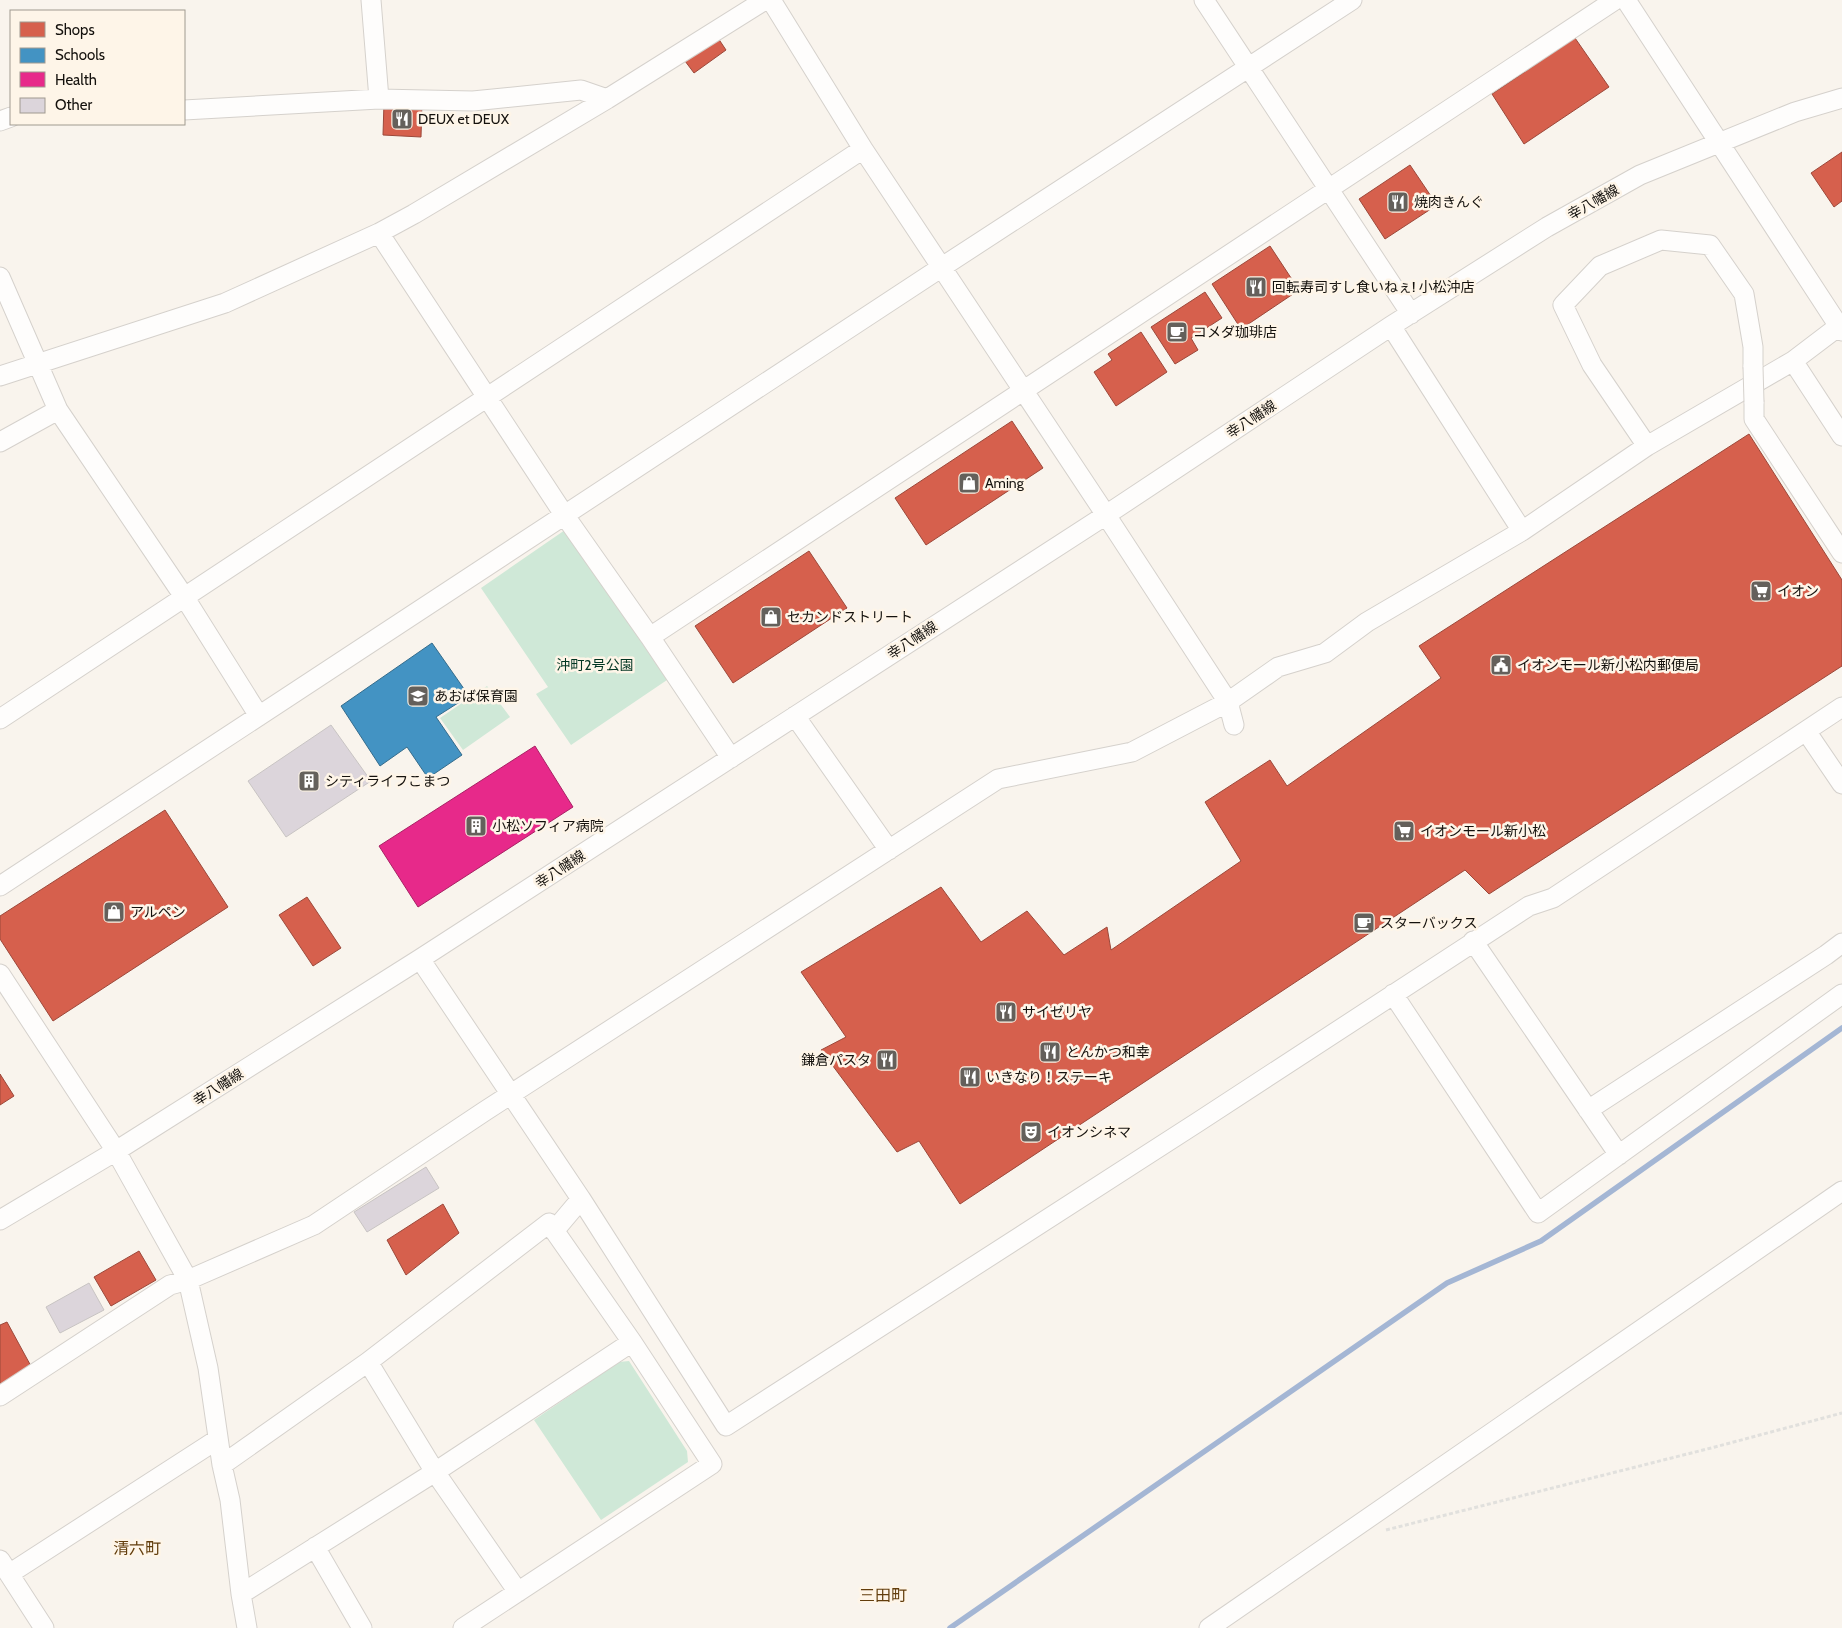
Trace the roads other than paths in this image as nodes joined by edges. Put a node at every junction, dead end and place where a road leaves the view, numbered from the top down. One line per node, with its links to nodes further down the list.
1 (371, 0): 11 (street)
2 (765, 0): 10 (street)
3 (771, 0): 14 (street)
4 (1204, 0): 8 (street)
5 (1352, 0): 8 (street)
6 (1616, 0): 15 (street)
7 (1626, 0): 13 (street)
8 (1248, 69): 15 (street); 17 (street)
9 (1842, 98): 13 (street, 幸八幡線)
10 (607, 99): 11 (street); 16 (street)
11 (379, 100): 12 (street)
12 (185, 110)
13 (1720, 143): 19 (street, 幸八幡線); 21 (street)
14 (863, 149): 17 (street); 26 (street)
15 (1328, 190): 19 (street); 25 (street)
16 (379, 233): 23 (street); 26 (street)
17 (942, 267): 25 (street); 32 (street)
18 (0, 277): 23 (street)
19 (1411, 314): 20 (street, 幸八幡線)
20 (1391, 326): 31 (street, 幸八幡線); 33 (street)
21 (1840, 328): 22 (street)
22 (1793, 361): 28 (street); 30 (street)
23 (38, 364): 24 (street); 27 (street)
24 (0, 376)
25 (1023, 389): 31 (street); 36 (street)
26 (489, 398): 32 (street); 35 (street)
27 (58, 410): 29 (street); 35 (street)
28 (1842, 436)
29 (0, 442)
30 (1647, 446): 33 (street); 34 (street, bridge)
31 (1106, 515): 37 (street); 40 (street, 幸八幡線)
32 (565, 516): 36 (street); 39 (street)
33 (1522, 531): 37 (street)
34 (1842, 553)
35 (185, 598): 39 (street); 41 (street)
36 (650, 637): 44 (street)
37 (1228, 702): 42 (street); 46 (street)
38 (1842, 707): 43 (street)
39 (259, 716): 47 (street)
40 (795, 716): 44 (street, 幸八幡線); 46 (street)
41 (0, 719)
42 (1234, 726)
43 (1806, 731): 45 (street); 48 (street)
44 (731, 758): 50 (street, 幸八幡線)
45 (1842, 784)
46 (889, 850): 54 (street)
47 (0, 886)
48 (1474, 941): 52 (street); 55 (street)
49 (1842, 943): 55 (street)
50 (420, 959): 54 (street); 56 (street, 幸八幡線)
51 (0, 974): 56 (street)
52 (1393, 994): 57 (street); 59 (street)
53 (1842, 994): 57 (street)
54 (510, 1095): 59 (street); 62 (street)
55 (1588, 1110): 57 (street)
56 (116, 1152): 60 (street, 幸八幡線); 62 (street)
57 (1619, 1155)
58 (1842, 1191): 77 (street)
59 (581, 1199): 61 (street)
60 (0, 1220)
61 (554, 1231): 63 (street); 64 (street)
62 (188, 1280): 65 (street); 66 (street)
63 (632, 1342): 68 (street); 71 (street)
64 (368, 1362): 67 (street); 68 (street)
65 (0, 1396)
66 (218, 1439): 67 (street); 70 (street)
67 (222, 1465): 72 (street)
68 (435, 1472): 69 (street); 71 (street)
69 (315, 1547): 72 (street); 75 (street)
70 (4, 1567): 73 (street)
71 (518, 1592): 76 (street)
72 (241, 1594): 74 (street)
73 (44, 1628)
74 (247, 1628)
75 (362, 1628)
76 (463, 1628)
77 (1209, 1628)

